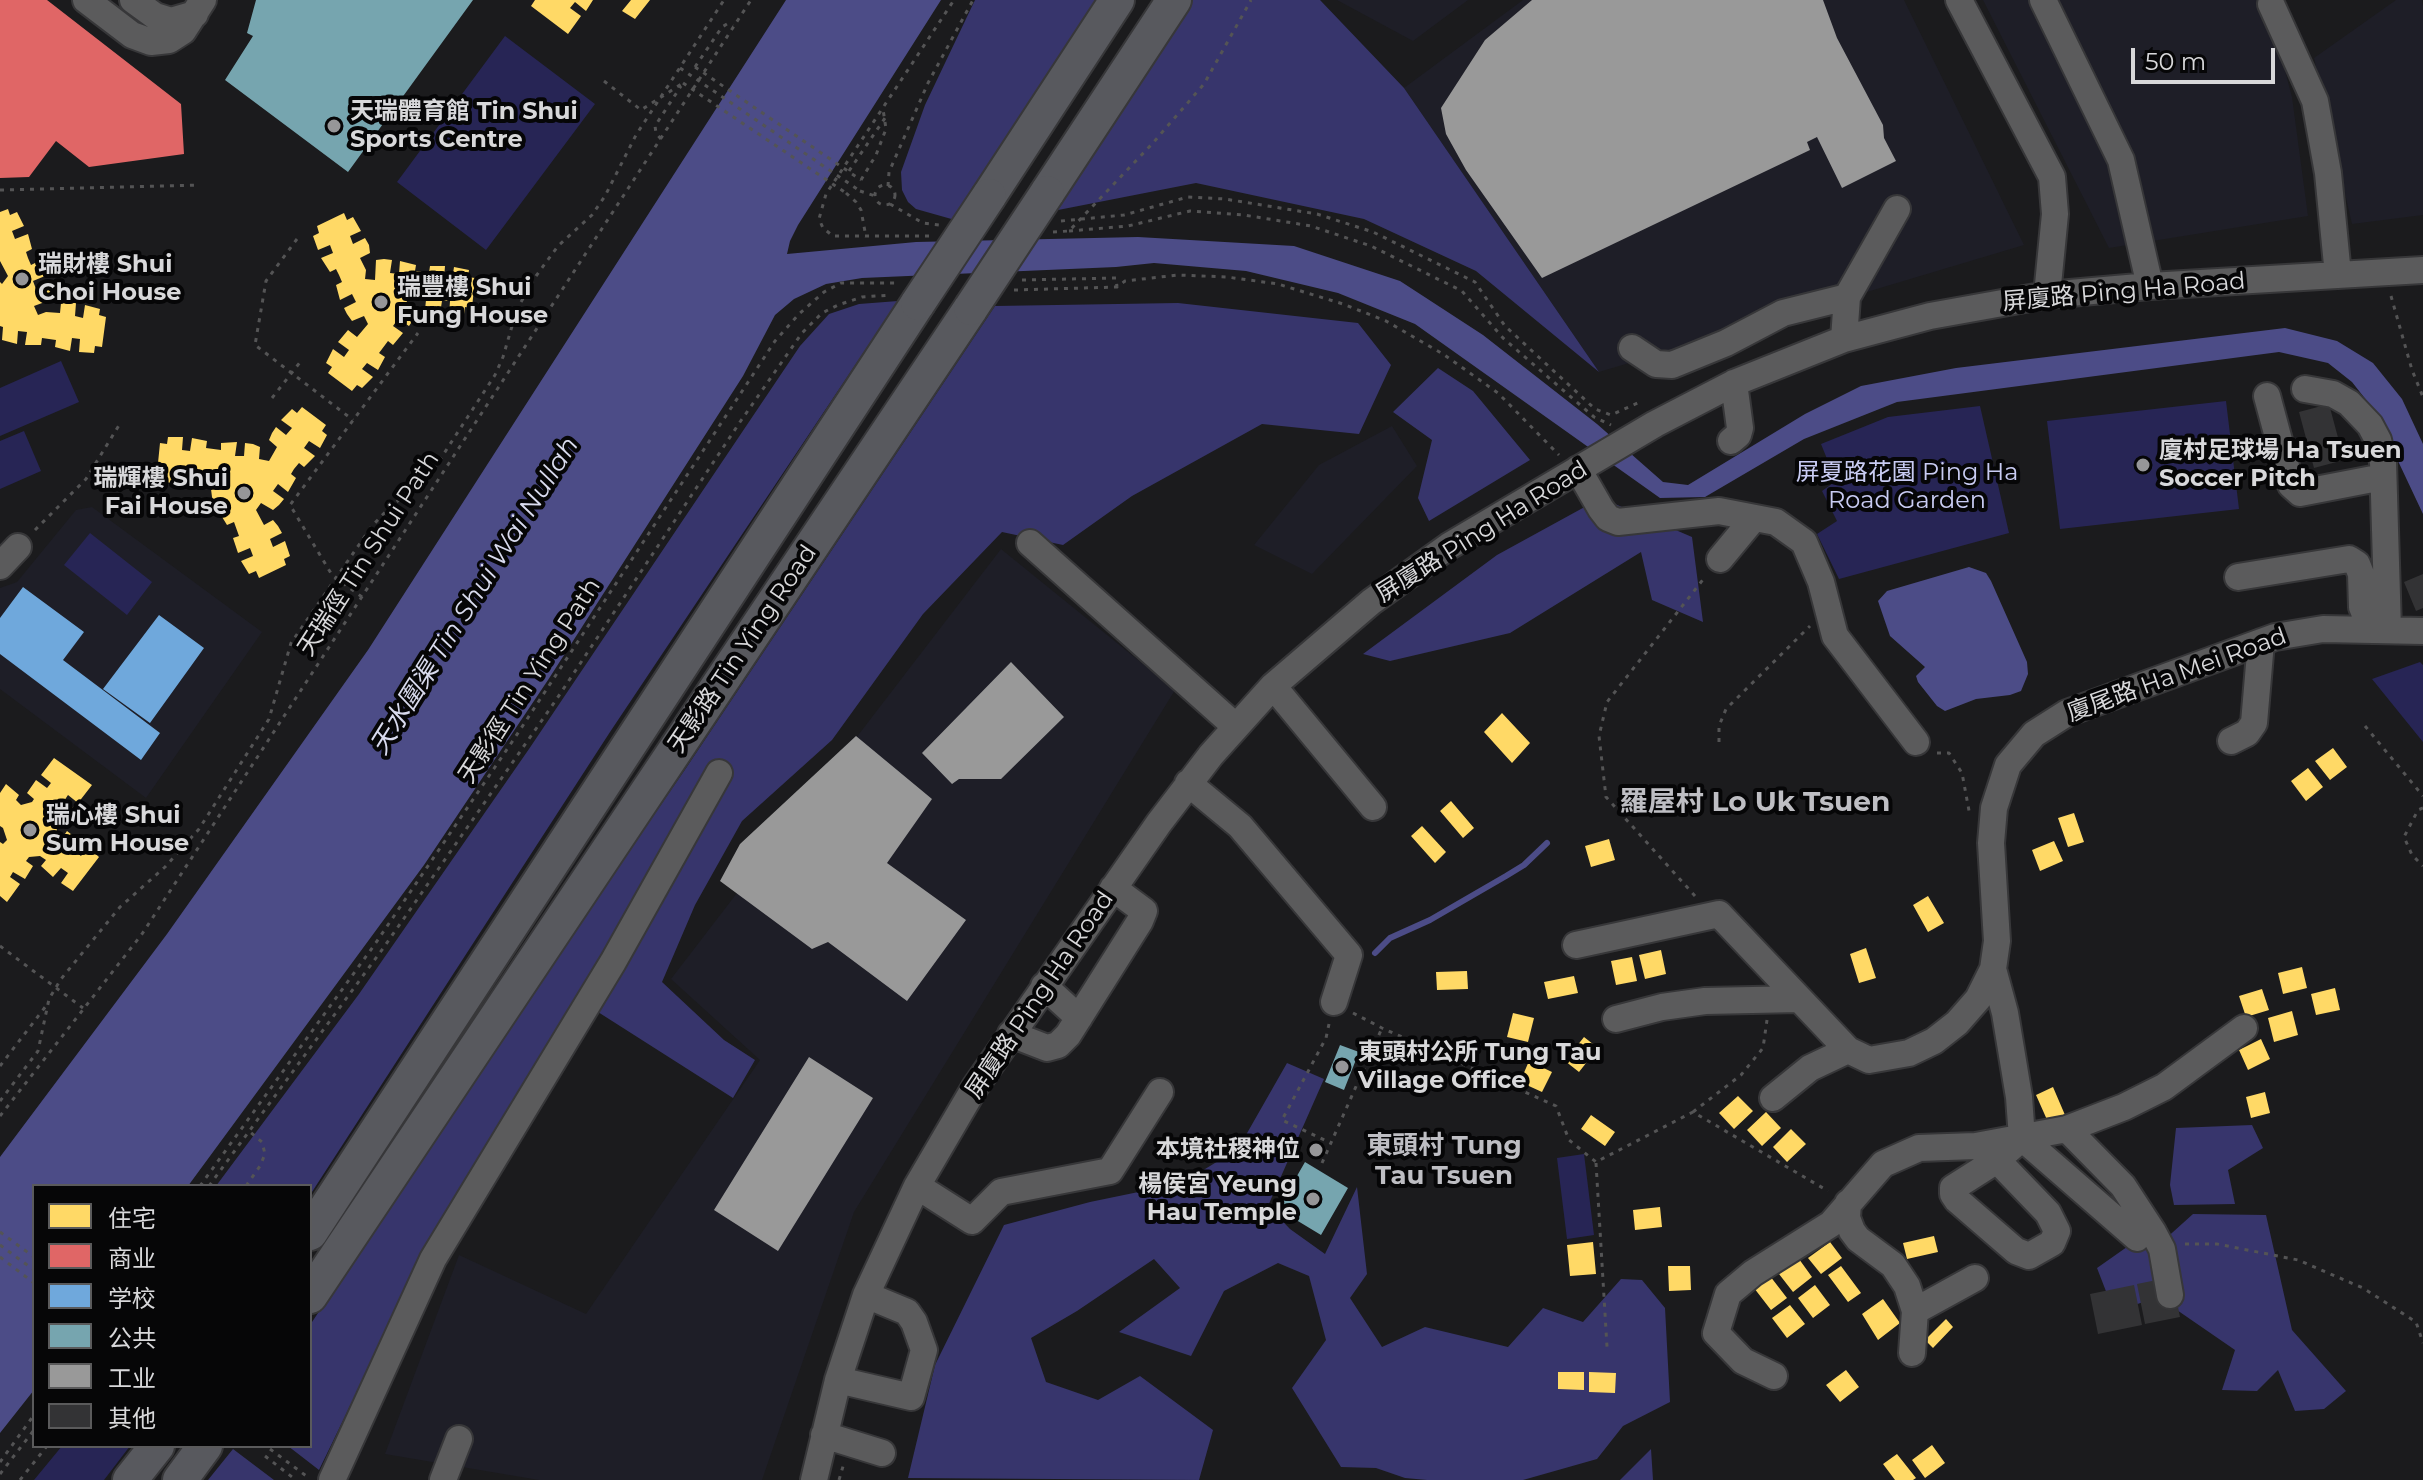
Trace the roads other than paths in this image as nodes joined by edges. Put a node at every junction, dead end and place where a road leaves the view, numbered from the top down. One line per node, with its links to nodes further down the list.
1 (86, 0): 8 (street)
2 (1117, 0): 55 (main road, 天影路 Tin Ying Road, bridge)
3 (1174, 0): 58 (main road, 天影路 Tin Ying Road, bridge)
4 (1959, 0): 13 (street)
5 (2043, 0): 12 (street)
6 (143, 4): 8 (street)
7 (2271, 4): 11 (street)
8 (199, 7)
9 (1897, 209): 14 (street)
10 (2423, 270): 11 (street, 屏廈路 Ping Ha Road)
11 (2338, 275): 12 (street, 屏廈路 Ping Ha Road)
12 (2150, 286): 13 (street, 屏廈路 Ping Ha Road)
13 (2047, 295): 15 (street, 屏廈路 Ping Ha Road)
14 (1847, 297): 15 (street); 16 (street)
15 (1844, 339): 17 (street, 屏廈路 Ping Ha Road)
16 (1632, 348)
17 (1734, 383): 20 (street); 21 (street, 屏廈路 Ping Ha Road)
18 (2305, 389): 22 (street)
19 (2267, 396): 22 (street)
20 (1731, 441)
21 (1579, 462): 23 (street); 30 (street, 屏廈路 Ping Ha Road)
22 (2383, 477): 27 (street)
23 (1754, 518): 25 (street); 33 (street)
24 (1030, 543): 31 (street)
25 (1720, 559)
26 (2238, 577): 27 (street)
27 (2388, 622): 28 (street, 廈尾路 Ha Mei Road); 29 (street, 廈尾路 Ha Mei Road)
28 (2423, 631)
29 (2261, 642): 32 (street); 39 (street, 廈尾路 Ha Mei Road)
30 (1273, 686): 31 (street, 屏廈路 Ping Ha Road); 36 (street)
31 (1235, 726): 35 (street, 屏廈路 Ping Ha Road)
32 (2231, 741)
33 (1916, 742)
34 (719, 773): 72 (street)
35 (1188, 783): 37 (street, 屏廈路 Ping Ha Road); 42 (street)
36 (1373, 807)
37 (1113, 888): 40 (street, 屏廈路 Ping Ha Road); 43 (street)
38 (1576, 945): 41 (street)
39 (1993, 969): 47 (street, 廈尾路 Ha Mei Road); 51 (street)
40 (1044, 986): 43 (street); 46 (street, 屏廈路 Ping Ha Road)
41 (1799, 999): 44 (street); 47 (street)
42 (1334, 1002)
43 (1079, 1018): 46 (street)
44 (1616, 1019)
45 (2244, 1028): 50 (street)
46 (1011, 1034): 53 (street, 屏廈路 Ping Ha Road)
47 (1848, 1050): 49 (street)
48 (1160, 1092): 53 (street)
49 (1773, 1098)
50 (2067, 1129): 51 (street); 60 (street)
51 (2022, 1138): 52 (street); 54 (street); 56 (street)
52 (1997, 1160)
53 (917, 1186): 59 (street, 屏廈路 Ping Ha Road)
54 (1848, 1203): 61 (street); 63 (street)
55 (312, 1230)
56 (2137, 1238)
57 (1975, 1278): 61 (street)
58 (312, 1293)
59 (866, 1295): 64 (street, 屏廈路 Ping Ha Road); 64 (street)
60 (2170, 1295)
61 (1915, 1311): 62 (street)
62 (1912, 1353)
63 (1774, 1376)
64 (838, 1380): 65 (street, 屏廈路 Ping Ha Road)
65 (824, 1435): 69 (street); 74 (street, 屏廈路 Ping Ha Road)
66 (459, 1439): 73 (street)
67 (155, 1448): 70 (main road)
68 (204, 1448): 71 (main road)
69 (882, 1453)
70 (130, 1480)
71 (180, 1480)
72 (332, 1480)
73 (443, 1480)
74 (814, 1480)

